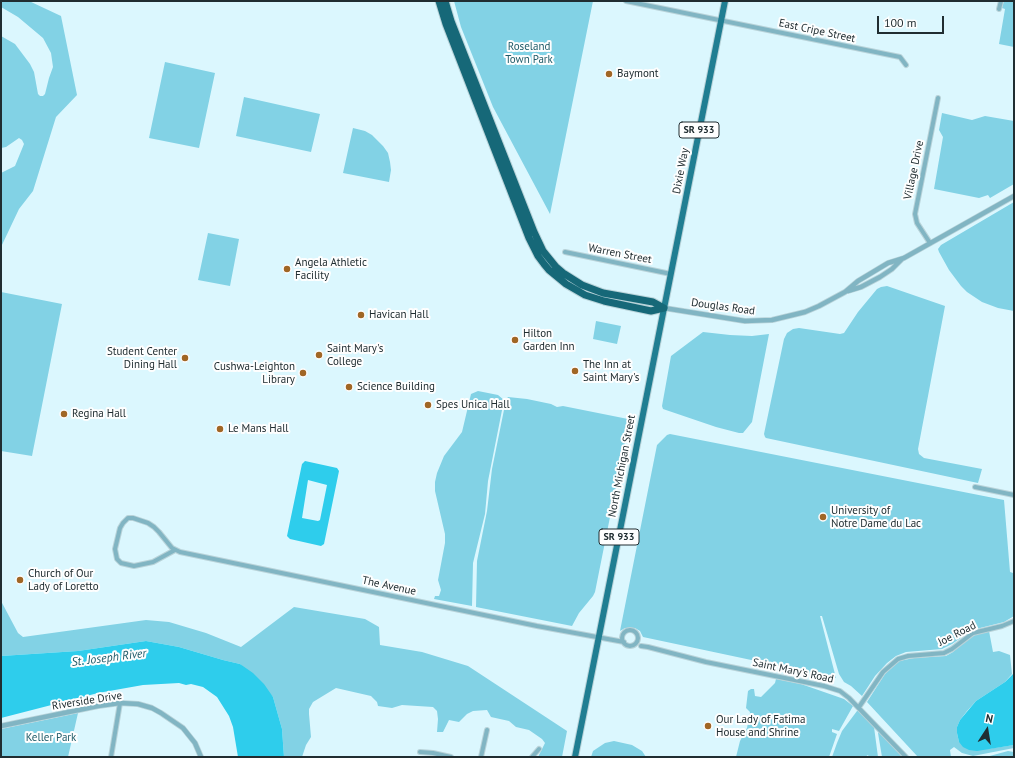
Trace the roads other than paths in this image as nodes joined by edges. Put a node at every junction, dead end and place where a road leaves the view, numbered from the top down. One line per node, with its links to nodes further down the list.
1 (439, 1): 16 (highway)
2 (446, 1): 16 (highway)
3 (626, 1): 7 (street, East Cripe Street)
4 (725, 1): 7 (main road, Dixie Way / SR 933)
5 (1001, 1): 6 (street)
6 (999, 9)
7 (721, 20): 8 (street, East Cripe Street); 14 (main road, Dixie Way / SR 933)
8 (906, 65)
9 (938, 98): 11 (street, Village Drive)
10 (1014, 196): 11 (street, Douglas Road)
11 (930, 243): 13 (street, Douglas Road)
12 (565, 252): 14 (street, Warren Street)
13 (904, 258): 15 (street, Douglas Road); 15 (street, Douglas Road)
14 (671, 274): 16 (main road, North Michigan Street / SR 933)
15 (845, 292): 16 (street, Douglas Road)
16 (664, 308): 21 (main road, North Michigan Street / SR 933)
17 (975, 487): 18 (street)
18 (1014, 495)
19 (175, 550): 19 (street); 21 (street, The Avenue)
20 (1014, 621): 25 (street, Joe Road)
21 (599, 638): 22 (street, Saint Mary's Road); 35 (main road, North Michigan Street / SR 933)
22 (624, 642): 23 (street, Saint Mary's Road); 23 (street)
23 (635, 644): 25 (street, Saint Mary's Road)
24 (120, 703): 26 (street, Riverside Drive); 30 (street); 31 (street, Riverside Drive)
25 (859, 707): 36 (street, Saint Mary's Road)
26 (1, 726)
27 (487, 730): 33 (street)
28 (539, 749): 34 (street)
29 (420, 752): 32 (street)
30 (111, 757)
31 (201, 757)
32 (449, 757)
33 (481, 757)
34 (532, 757)
35 (575, 757)
36 (906, 757)

